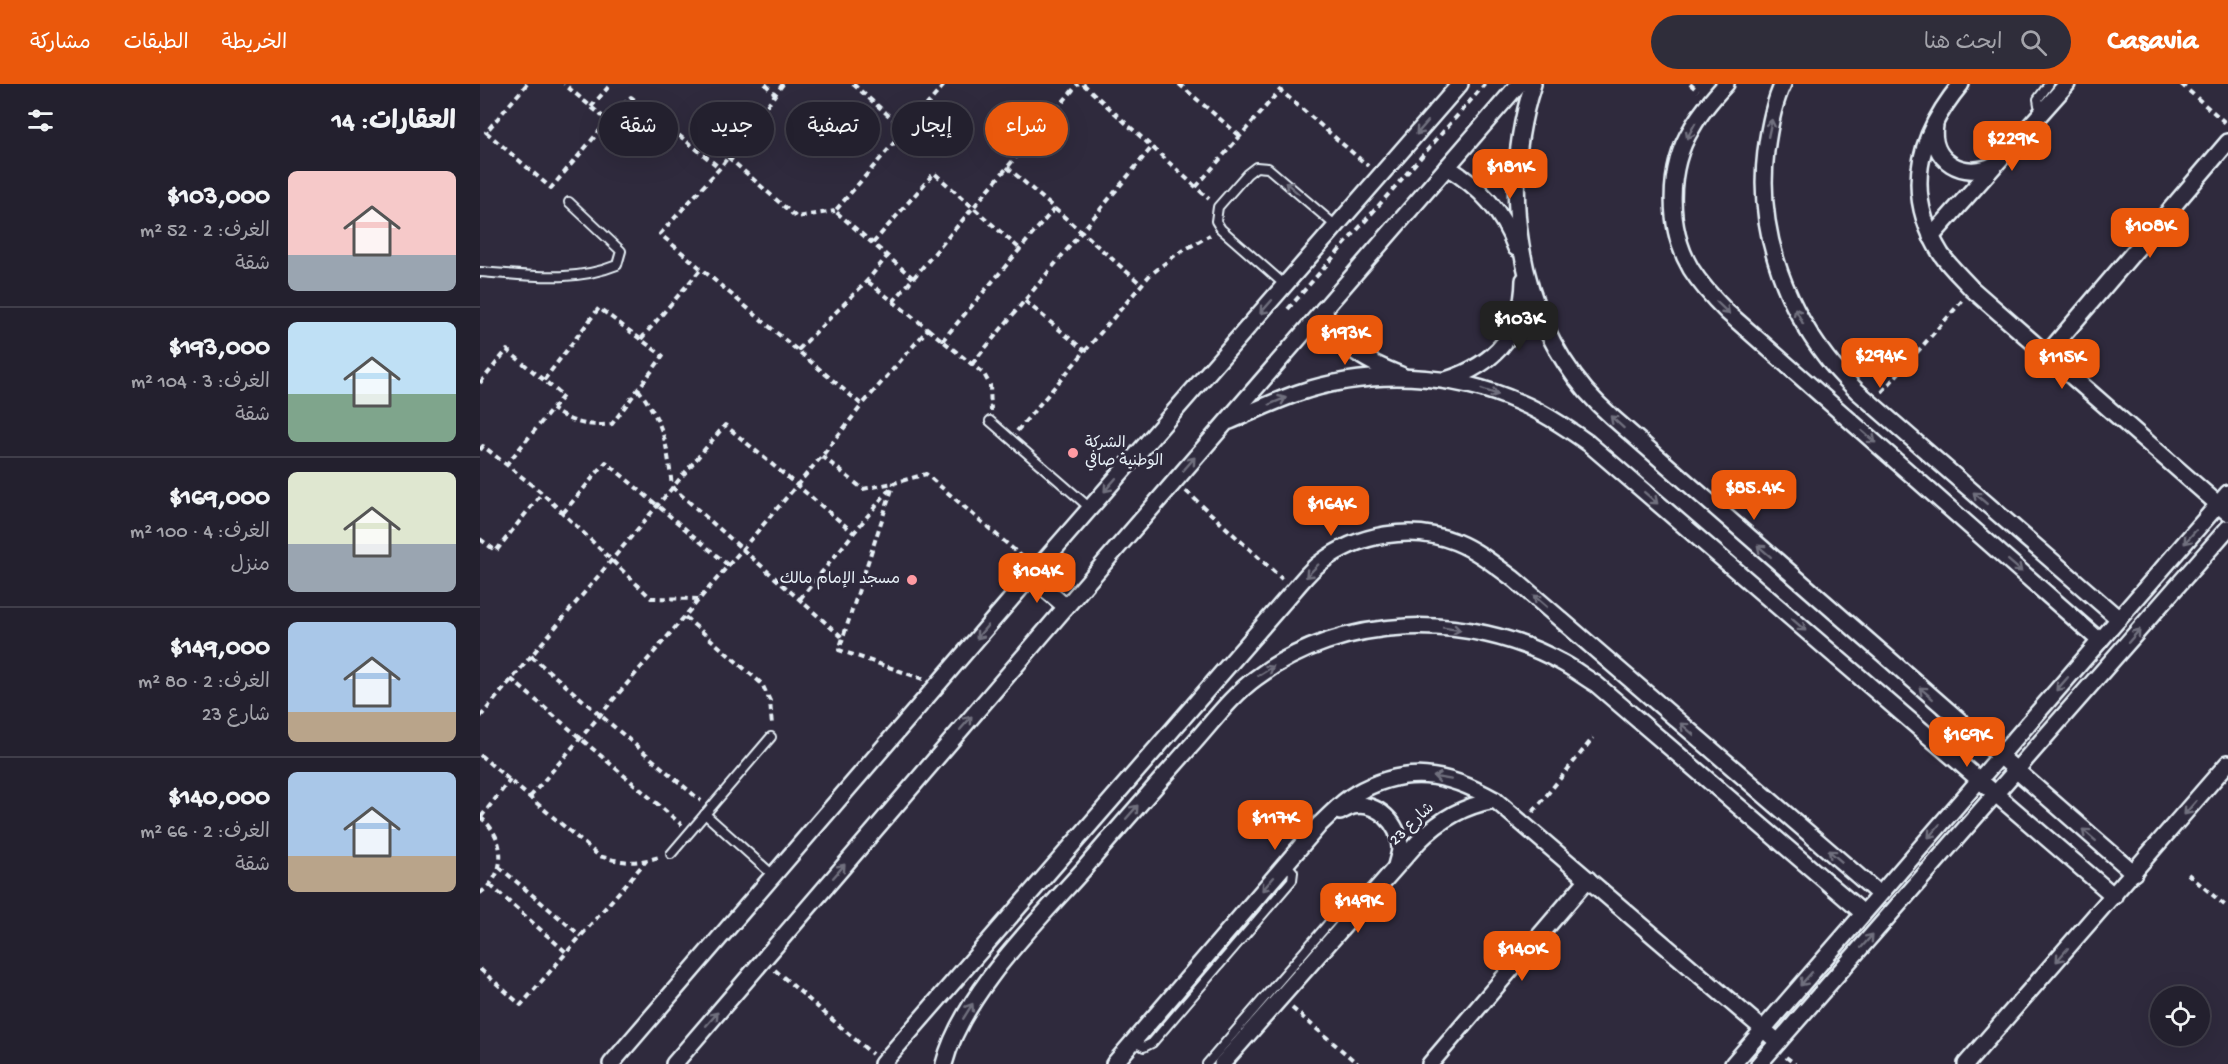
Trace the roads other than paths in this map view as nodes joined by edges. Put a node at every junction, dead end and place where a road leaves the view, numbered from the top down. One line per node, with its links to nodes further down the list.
1 (1460, 84): 15 (street, one-way to 15)
2 (1519, 84): 13 (street)
3 (1533, 84): 17 (street)
4 (1726, 84): 32 (street, one-way to 32)
5 (1783, 84): 31 (street, one-way to 5)
6 (1961, 84): 9 (street)
7 (2049, 84): 10 (lane)
8 (2067, 84): 10 (street)
9 (1941, 109): 12 (street); 16 (street)
10 (2044, 110): 12 (street)
11 (2228, 142): 21 (street)
12 (1997, 164): 16 (street)
13 (1447, 167): 17 (street); 20 (street)
14 (569, 202): 18 (lane)
15 (1336, 226): 19 (street); 19 (lane, one-way to 19)
16 (1931, 237): 21 (street)
17 (1525, 271): 23 (street); 34 (street, one-way to 17)
18 (480, 272)
19 (1285, 285): 27 (street, one-way to 27)
20 (1323, 310): 22 (street); 25 (street)
21 (2047, 354): 26 (street)
22 (1407, 378): 23 (street); 25 (street, one-way to 22)
23 (1444, 381): 37 (street, one-way to 37)
24 (990, 421): 27 (lane)
25 (1225, 424): 30 (street, one-way to 25)
26 (2225, 504): 31 (street, one-way to 31)
27 (1090, 508): 29 (street)
28 (2228, 528): 36 (street, one-way to 28)
29 (1033, 572): 30 (street); 47 (street, one-way to 47)
30 (1066, 607): 55 (street, one-way to 30)
31 (2119, 619): 32 (street)
32 (2100, 640): 34 (street, one-way to 34)
33 (771, 737): 40 (lane)
34 (1999, 757): 36 (street); 37 (street)
35 (2228, 763): 46 (street, one-way to 46)
36 (2016, 771): 38 (street); 46 (street, one-way to 36)
37 (1978, 781): 38 (street); 49 (street, one-way to 49)
38 (1995, 795): 50 (street); 54 (street, one-way to 38)
39 (1495, 800): 41 (street, شارع 23, one-way to 41); 45 (street, شارع 23); 48 (street)
40 (707, 811): 44 (lane); 47 (lane)
41 (1320, 824): 45 (street); 61 (street, شارع 23, one-way to 61)
42 (1085, 830): 43 (street); 49 (street, one-way to 42); 59 (street)
43 (1104, 844): 51 (street, one-way to 51); 60 (street, one-way to 43)
44 (671, 854)
45 (1396, 866): 52 (street, شارع 23)
46 (2133, 873): 50 (street)
47 (774, 876): 56 (street)
48 (1588, 879): 53 (street); 64 (street)
49 (1879, 894): 51 (street)
50 (2114, 897): 67 (street, one-way to 67)
51 (1863, 913): 53 (street, one-way to 53)
52 (1352, 916): 62 (lane); 63 (street, شارع 23)
53 (1762, 1030): 54 (street); 65 (street)
54 (1778, 1042): 66 (street)
55 (687, 1047): 57 (street); 58 (street)
56 (614, 1062)
57 (674, 1064)
58 (685, 1064)
59 (882, 1064)
60 (944, 1064)
61 (1114, 1064)
62 (1207, 1064)
63 (1222, 1064)
64 (1430, 1064)
65 (1733, 1064)
66 (1759, 1064)
67 (1966, 1064)

